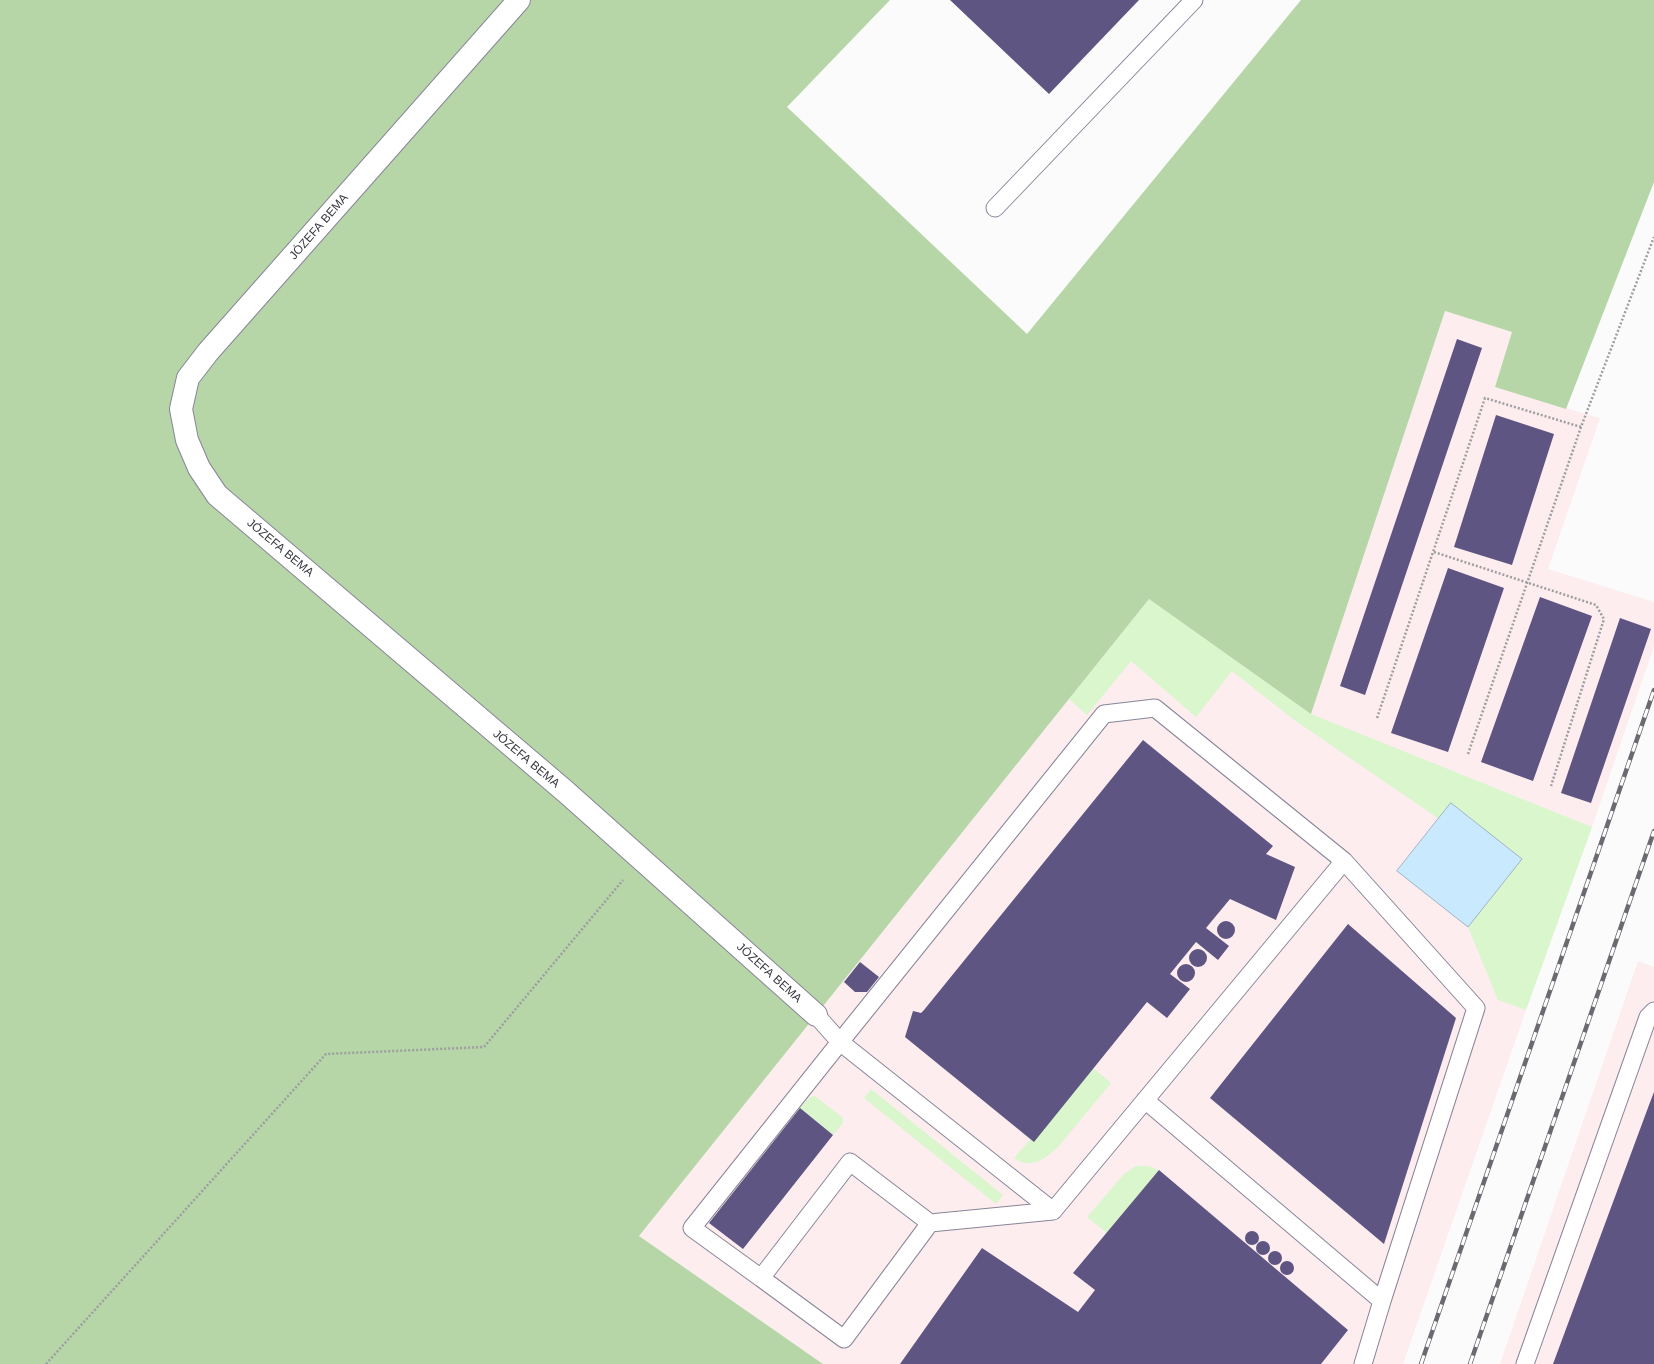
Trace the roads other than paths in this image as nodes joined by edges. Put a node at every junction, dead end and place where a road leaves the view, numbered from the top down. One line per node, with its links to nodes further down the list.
1 (519, 0): 6 (street, JÓZEFA BEMA)
2 (1194, 0): 3 (lane)
3 (995, 208)
4 (1344, 862): 7 (lane); 8 (lane); 12 (lane)
5 (1654, 1011): 14 (lane)
6 (816, 1015): 7 (lane)
7 (840, 1042): 9 (lane); 11 (lane)
8 (1145, 1100): 9 (lane); 12 (lane)
9 (1053, 1211): 10 (lane)
10 (930, 1223): 11 (lane); 11 (lane)
11 (761, 1278)
12 (1382, 1301): 13 (lane)
13 (1363, 1364)
14 (1525, 1364)

